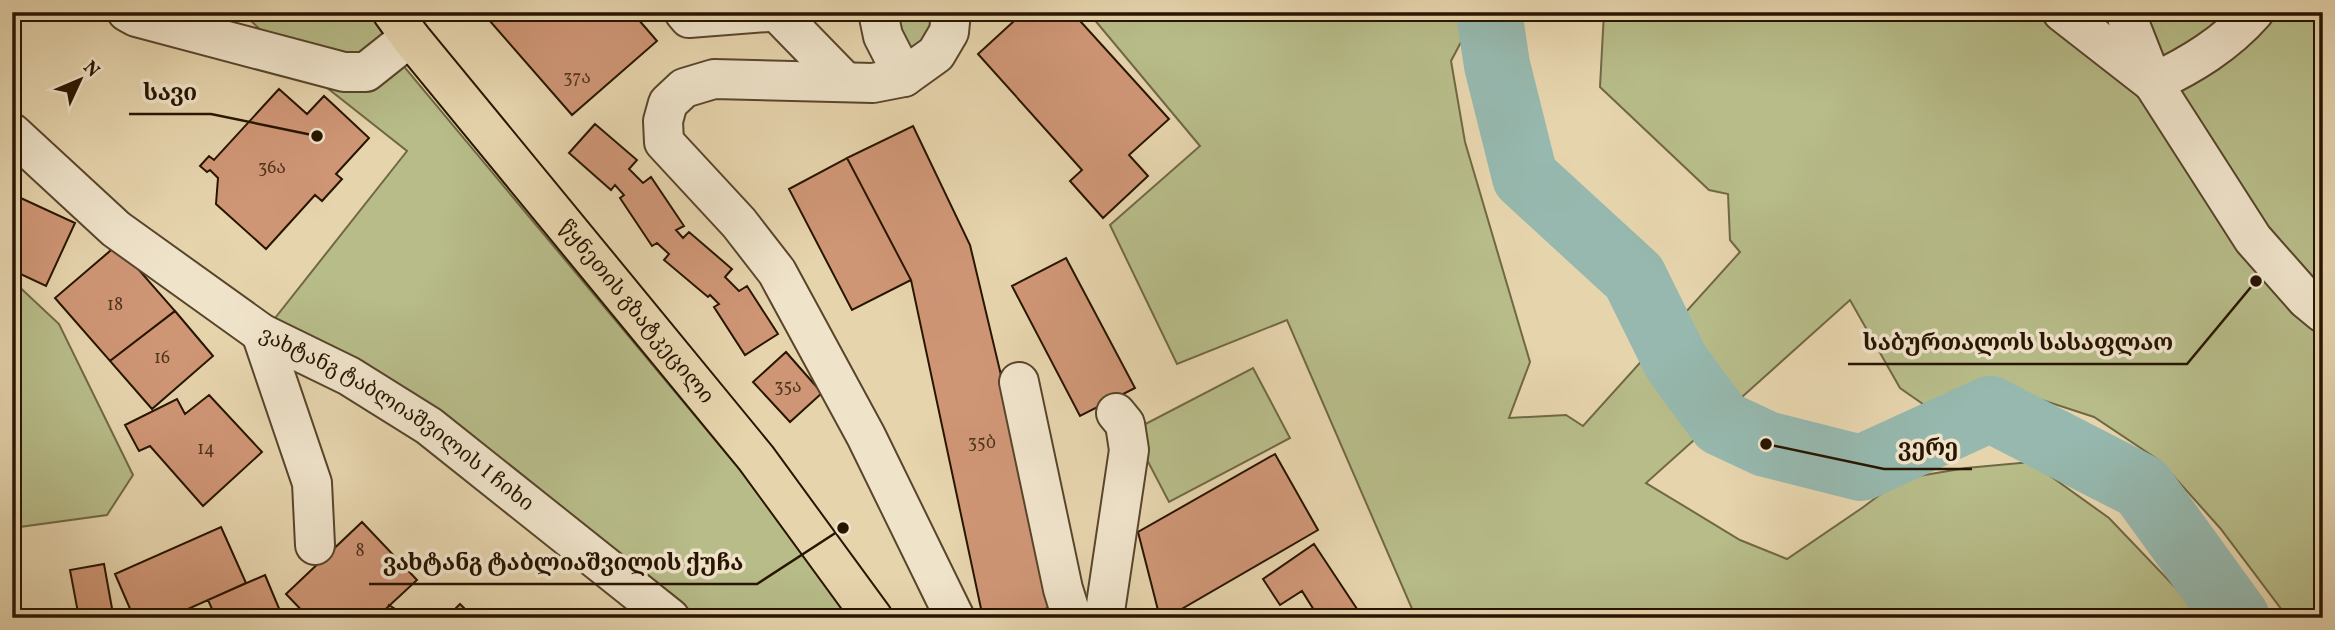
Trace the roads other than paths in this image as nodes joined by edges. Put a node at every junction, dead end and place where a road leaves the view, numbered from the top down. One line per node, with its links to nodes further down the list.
1 (127, 12): 10 (street)
2 (684, 12): 3 (street)
3 (768, 12)
4 (777, 12): 12 (street)
5 (878, 12): 11 (street)
6 (951, 12): 11 (street)
7 (2062, 12): 13 (street)
8 (2125, 12): 13 (street)
9 (2254, 12): 13 (street)
10 (401, 24): 21 (main road, წყნეთის გზატკეცილი)
11 (904, 77): 12 (street)
12 (844, 81): 22 (street)
13 (2153, 83): 15 (street)
14 (12, 134): 16 (street, ვახტანგ ტაბლიაშვილის I ჩიხი)
15 (2323, 313)
16 (261, 332): 19 (street); 20 (street, ვახტანგ ტაბლიაშვილის I ჩიხი)
17 (1019, 382): 23 (street)
18 (1116, 413): 24 (street)
19 (315, 545)
20 (670, 618)
21 (873, 618)
22 (955, 618)
23 (1072, 618)
24 (1104, 618)

